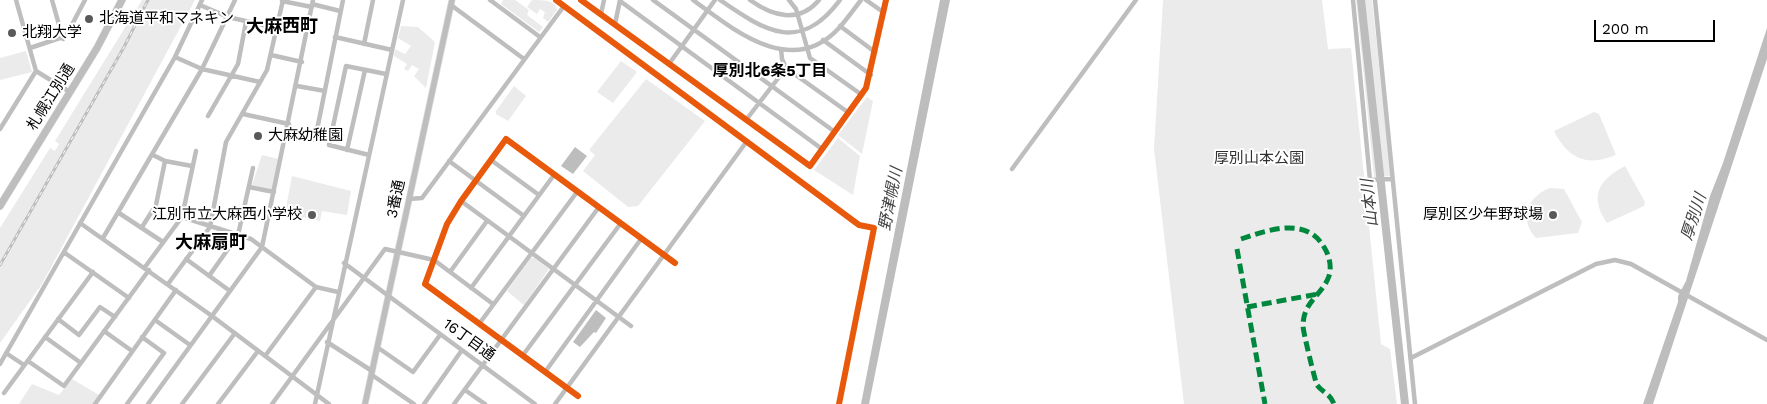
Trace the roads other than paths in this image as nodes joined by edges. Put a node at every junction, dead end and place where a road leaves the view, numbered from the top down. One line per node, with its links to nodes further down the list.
1 (16, 0): 53 (street)
2 (52, 0): 48 (street)
3 (85, 0): 48 (street)
4 (122, 0): 73 (highway, 札幌江別通)
5 (235, 0): 38 (street)
6 (282, 0): 31 (street); 42 (street)
7 (343, 0): 34 (street)
8 (373, 0): 50 (street)
9 (403, 0): 55 (street)
10 (490, 0): 46 (street)
11 (556, 0): 32 (street)
12 (581, 0): 36 (street)
13 (604, 0): 36 (street)
14 (620, 0): 40 (street); 51 (street)
15 (653, 0): 43 (street)
16 (693, 0): 33 (street)
17 (715, 0): 33 (street)
18 (720, 0): 44 (street)
19 (750, 0): 37 (street)
20 (789, 0): 37 (street)
21 (819, 0): 37 (street)
22 (840, 0): 44 (street)
23 (861, 0): 41 (street)
24 (866, 0): 35 (street)
25 (886, 0): 35 (street)
26 (1136, 0): 95 (street)
27 (1353, 0): 97 (street)
28 (1375, 0): 97 (street)
29 (201, 2): 38 (street); 58 (street)
30 (452, 3): 59 (street); 104 (main road, 3番通)
31 (312, 4): 34 (street); 60 (street)
32 (564, 6): 45 (street); 46 (street)
33 (707, 10): 43 (street); 54 (street)
34 (340, 11): 47 (street)
35 (884, 12): 56 (street)
36 (601, 14): 40 (street)
37 (798, 14): 44 (street)
38 (228, 17): 39 (street); 63 (street)
39 (246, 22): 42 (street); 68 (street)
40 (615, 24): 61 (street)
41 (840, 26): 49 (street); 56 (street)
42 (276, 28): 57 (street)
43 (694, 30): 51 (street); 71 (street)
44 (802, 30): 52 (street)
45 (604, 36)
46 (540, 37): 59 (street)
47 (335, 38): 50 (street); 72 (street)
48 (63, 39): 53 (street)
49 (823, 40): 52 (street); 67 (street)
50 (364, 44): 55 (street)
51 (682, 46): 61 (street); 75 (street)
52 (806, 47): 54 (street); 74 (street)
53 (30, 48): 65 (street)
54 (781, 49): 62 (street)
55 (392, 50): 66 (street)
56 (875, 52): 67 (street)
57 (271, 55): 60 (street); 69 (street)
58 (175, 57): 63 (street); 112 (street)
59 (524, 59): 92 (street)
60 (302, 62): 70 (street)
61 (669, 64): 79 (street)
62 (786, 68): 71 (street); 76 (street)
63 (202, 69): 68 (street); 88 (street)
64 (365, 70): 66 (street); 86 (street); 86 (street)
65 (36, 71): 73 (street); 81 (street)
66 (386, 74): 89 (street)
67 (871, 75): 74 (street)
68 (230, 76): 69 (street); 78 (street)
69 (260, 82): 77 (street)
70 (297, 86): 72 (street); 80 (street)
71 (772, 86): 75 (street); 82 (street)
72 (325, 91): 83 (street)
73 (70, 92): 103 (highway, 札幌江別通)
74 (862, 96): 76 (street)
75 (759, 103): 79 (street); 85 (street)
76 (849, 113): 82 (street)
77 (243, 114): 80 (street); 115 (street)
78 (208, 116)
79 (746, 120): 85 (street)
80 (289, 124): 100 (street)
81 (0, 129)
82 (835, 132): 85 (street)
83 (315, 140)
84 (747, 141): 125 (street)
85 (822, 149)
86 (347, 150): 89 (street)
87 (196, 151): 93 (street)
88 (153, 155): 91 (street); 108 (street)
89 (369, 155): 128 (street)
90 (491, 160): 96 (street); 98 (street); 102 (street)
91 (165, 161): 93 (street); 114 (street)
92 (449, 161): 98 (street); 104 (street)
93 (192, 166): 110 (street)
94 (253, 168): 99 (street)
95 (1012, 169)
96 (554, 175): 101 (street); 102 (street)
97 (1391, 178): 171 (street)
98 (476, 180): 105 (street); 109 (street)
99 (249, 187): 100 (street); 116 (street)
100 (274, 192): 121 (street)
101 (577, 192): 107 (street); 124 (street)
102 (539, 196): 109 (street)
103 (2, 198): 106 (highway, 札幌江別通)
104 (409, 199): 122 (main road, 3番通)
105 (460, 201): 111 (street); 127 (street)
106 (0, 206)
107 (599, 207): 113 (street); 131 (street)
108 (119, 213): 114 (street); 118 (street)
109 (524, 216): 117 (street)
110 (182, 217): 115 (street); 120 (street)
111 (487, 221): 117 (street); 133 (street)
112 (80, 223): 118 (street); 123 (street)
113 (621, 223): 119 (street); 137 (street)
114 (142, 227): 120 (street)
115 (210, 227): 116 (street); 126 (street)
116 (238, 235): 121 (street); 134 (street)
117 (509, 236): 124 (street); 139 (street)
118 (103, 238): 130 (street)
119 (641, 239): 125 (street); 145 (street)
120 (163, 242): 130 (street)
121 (262, 247): 138 (street); 141 (street)
122 (397, 252): 127 (street); 135 (street); 143 (main road, 3番通)
123 (65, 253): 132 (street); 168 (street)
124 (532, 253): 131 (street); 146 (street)
125 (664, 256): 129 (street); 149 (street)
126 (186, 259): 134 (street); 136 (street)
127 (434, 260): 133 (street); 153 (street)
128 (344, 263): 135 (street, 16丁目通); 142 (street)
129 (675, 263)
130 (147, 268): 136 (street); 144 (street)
131 (553, 269): 137 (street); 160 (street)
132 (92, 272): 144 (street); 150 (street)
133 (450, 272): 139 (street)
134 (209, 276): 141 (street)
135 (364, 277): 143 (street, 16丁目通); 152 (street)
136 (168, 284): 140 (street)
137 (575, 285): 145 (street); 169 (street)
138 (316, 287): 142 (street); 170 (street)
139 (471, 288): 146 (street)
140 (176, 290): 147 (street); 151 (street)
141 (230, 291): 147 (street)
142 (338, 292): 152 (street)
143 (388, 296): 157 (street, 16丁目通); 164 (main road, 3番通)
144 (128, 298): 148 (street)
145 (596, 301): 149 (street); 176 (street)
146 (493, 304): 153 (street)
147 (212, 316): 156 (street); 163 (street)
148 (115, 317): 150 (street); 155 (street)
149 (618, 317): 154 (street); 179 (street)
150 (58, 319): 158 (street)
151 (155, 320): 159 (street); 163 (street)
152 (331, 323): 162 (street); 178 (street)
153 (479, 324): 160 (street)
154 (631, 326)
155 (104, 332): 166 (street); 172 (street)
156 (235, 333): 167 (street); 188 (street)
157 (440, 335): 164 (street); 165 (street, 16丁目通)
158 (45, 337): 172 (street); 173 (street)
159 (142, 337): 166 (street); 186 (street)
160 (501, 339): 169 (street); 175 (street)
161 (1767, 340): 171 (street)
162 (327, 342): 177 (street); 182 (street)
163 (190, 345): 187 (street)
164 (377, 347): 177 (main road, 3番通)
165 (462, 350): 175 (street, 16丁目通); 196 (street)
166 (132, 351): 185 (street)
167 (258, 351): 170 (street); 189 (street)
168 (6, 353): 173 (street); 174 (street)
169 (523, 355): 176 (street)
170 (265, 356): 178 (street)
171 (1411, 358): 201 (street)
172 (81, 362): 173 (street)
173 (26, 363): 181 (street)
174 (0, 364)
175 (483, 365): 180 (street); 199 (street, 16丁目通)
176 (545, 372): 179 (street)
177 (372, 373): 184 (street); 193 (main road, 3番通)
178 (291, 377): 182 (street); 190 (street)
179 (567, 388): 183 (street); 200 (street)
180 (465, 390): 197 (street); 198 (street)
181 (4, 393)
182 (317, 395): 191 (street); 192 (street)
183 (578, 396)
184 (404, 397): 194 (street); 195 (street)
185 (95, 404)
186 (127, 404)
187 (148, 404)
188 (182, 404)
189 (218, 404)
190 (272, 404)
191 (315, 404)
192 (329, 404)
193 (365, 404)
194 (402, 404)
195 (414, 404)
196 (424, 404)
197 (454, 404)
198 (484, 404)
199 (535, 404)
200 (555, 404)
201 (1415, 404)

